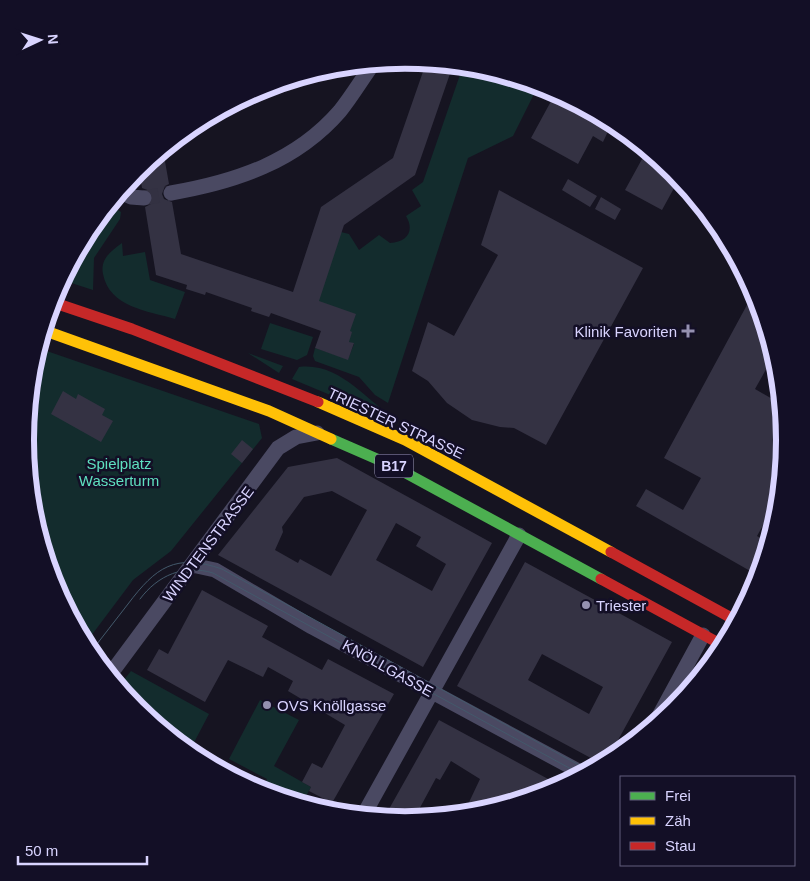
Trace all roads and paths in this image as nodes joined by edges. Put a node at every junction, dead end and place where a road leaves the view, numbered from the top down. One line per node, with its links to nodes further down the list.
1 (368, 71): 2 (street)
2 (171, 194)
3 (127, 195): 4 (street)
4 (144, 198)
5 (59, 305): 10 (main road, TRIESTER STRASSE / B17)
6 (50, 332): 7 (main road, B17)
7 (321, 432): 8 (main road, B17); 9 (street, WINDTENSTRASSE)
8 (519, 535): 11 (main road, B17); 14 (street)
9 (192, 566): 13 (street, WINDTENSTRASSE); 14 (street, KNÖLLGASSE)
10 (731, 618)
11 (703, 635): 12 (main road, B17); 15 (street)
12 (717, 642)
13 (113, 671)
14 (433, 692): 16 (street, KNÖLLGASSE); 17 (street)
15 (663, 708)
16 (576, 770)
17 (367, 810)

